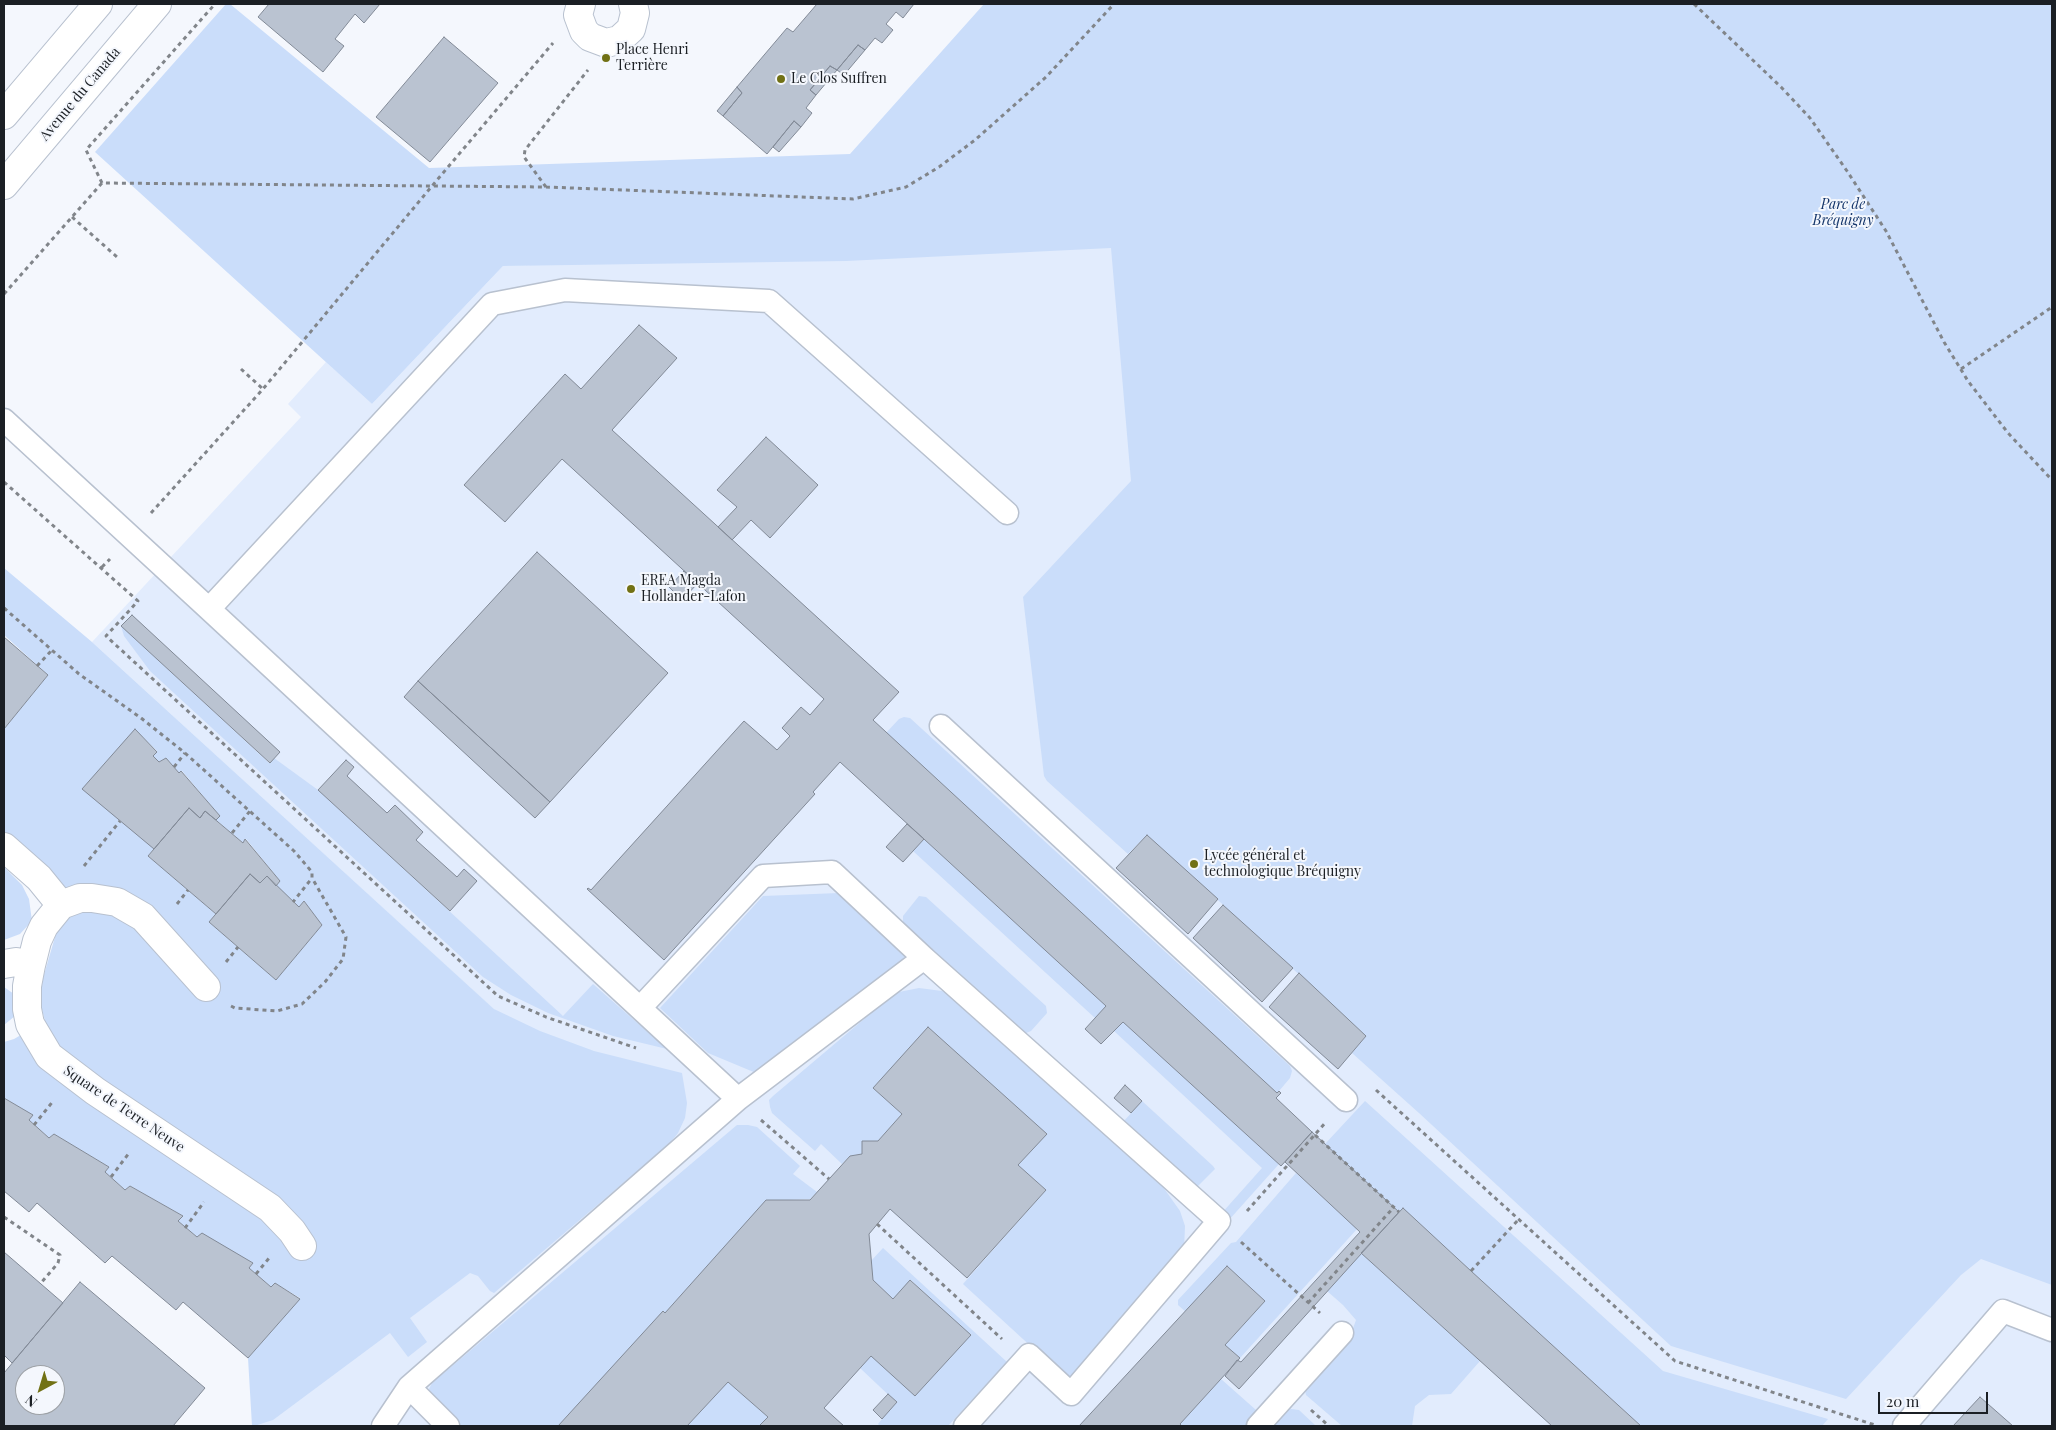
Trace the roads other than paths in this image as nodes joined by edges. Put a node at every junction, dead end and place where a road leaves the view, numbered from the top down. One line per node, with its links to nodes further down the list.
1 (98, 4): 5 (street)
2 (157, 4): 6 (street, Avenue du Canada)
3 (581, 4): 4 (street)
4 (632, 4)
5 (4, 115)
6 (4, 185)
7 (4, 420): 9 (lane)
8 (1006, 513): 9 (lane)
9 (209, 609): 17 (lane)
10 (941, 726): 19 (lane)
11 (4, 847): 12 (street)
12 (61, 905): 15 (street, Square de Terre Neuve); 16 (street)
13 (924, 958): 17 (lane); 18 (lane); 26 (lane)
14 (4, 964): 15 (street)
15 (31, 965): 20 (street, Square de Terre Neuve)
16 (206, 987)
17 (640, 1008): 18 (lane)
18 (738, 1099): 23 (lane)
19 (1346, 1100)
20 (302, 1246)
21 (2052, 1330): 28 (lane)
22 (1342, 1333): 27 (lane)
23 (409, 1387): 24 (lane); 25 (lane)
24 (383, 1426)
25 (448, 1426)
26 (965, 1426)
27 (1258, 1426)
28 (1904, 1426)

